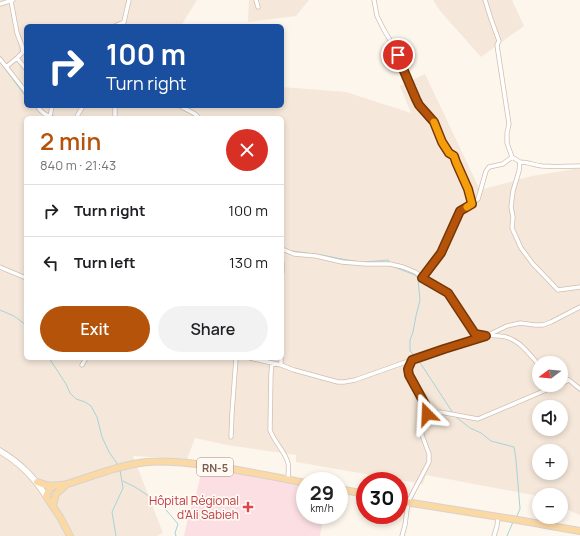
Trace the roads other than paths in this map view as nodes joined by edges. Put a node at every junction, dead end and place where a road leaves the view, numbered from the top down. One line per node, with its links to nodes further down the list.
1 (12, 0): 6 (street); 9 (street)
2 (129, 0): 8 (street)
3 (256, 0): 7 (street)
4 (374, 0): 21 (street)
5 (485, 0): 18 (street)
6 (0, 4)
7 (258, 7)
8 (123, 24)
9 (17, 58): 11 (street); 12 (street)
10 (0, 59): 11 (street)
11 (6, 67): 13 (street)
12 (24, 67)
13 (24, 90)
14 (38, 108): 16 (street)
15 (184, 108): 17 (street)
16 (49, 116)
17 (197, 116)
18 (512, 157): 19 (street); 21 (street)
19 (520, 162): 20 (street); 26 (street)
20 (580, 166)
21 (472, 204): 25 (street)
22 (284, 250): 25 (street)
23 (0, 267): 24 (street)
24 (24, 277)
25 (422, 278): 28 (street)
26 (580, 287)
27 (580, 308): 28 (street)
28 (486, 336): 29 (street); 34 (street)
29 (532, 357)
30 (85, 360): 36 (street)
31 (236, 360): 42 (street)
32 (259, 360): 35 (street)
33 (281, 360): 37 (street)
34 (412, 360): 37 (street); 41 (street)
35 (272, 363): 37 (street); 44 (street)
36 (82, 365)
37 (281, 365)
38 (569, 380): 39 (street)
39 (580, 389)
40 (542, 392): 41 (street)
41 (425, 421): 50 (street)
42 (232, 437)
43 (0, 451): 46 (main road)
44 (288, 479): 45 (main road, RN-5); 47 (main road, RN-5)
45 (296, 481)
46 (37, 482): 48 (main road); 49 (main road)
47 (67, 484): 48 (main road, RN-5); 51 (main road)
48 (54, 486): 49 (main road)
49 (46, 496): 51 (main road)
50 (408, 502): 52 (main road)
51 (53, 504): 55 (main road)
52 (498, 517): 54 (main road); 57 (street)
53 (405, 524): 56 (street)
54 (580, 531)
55 (70, 536)
56 (402, 536)
57 (494, 536)

